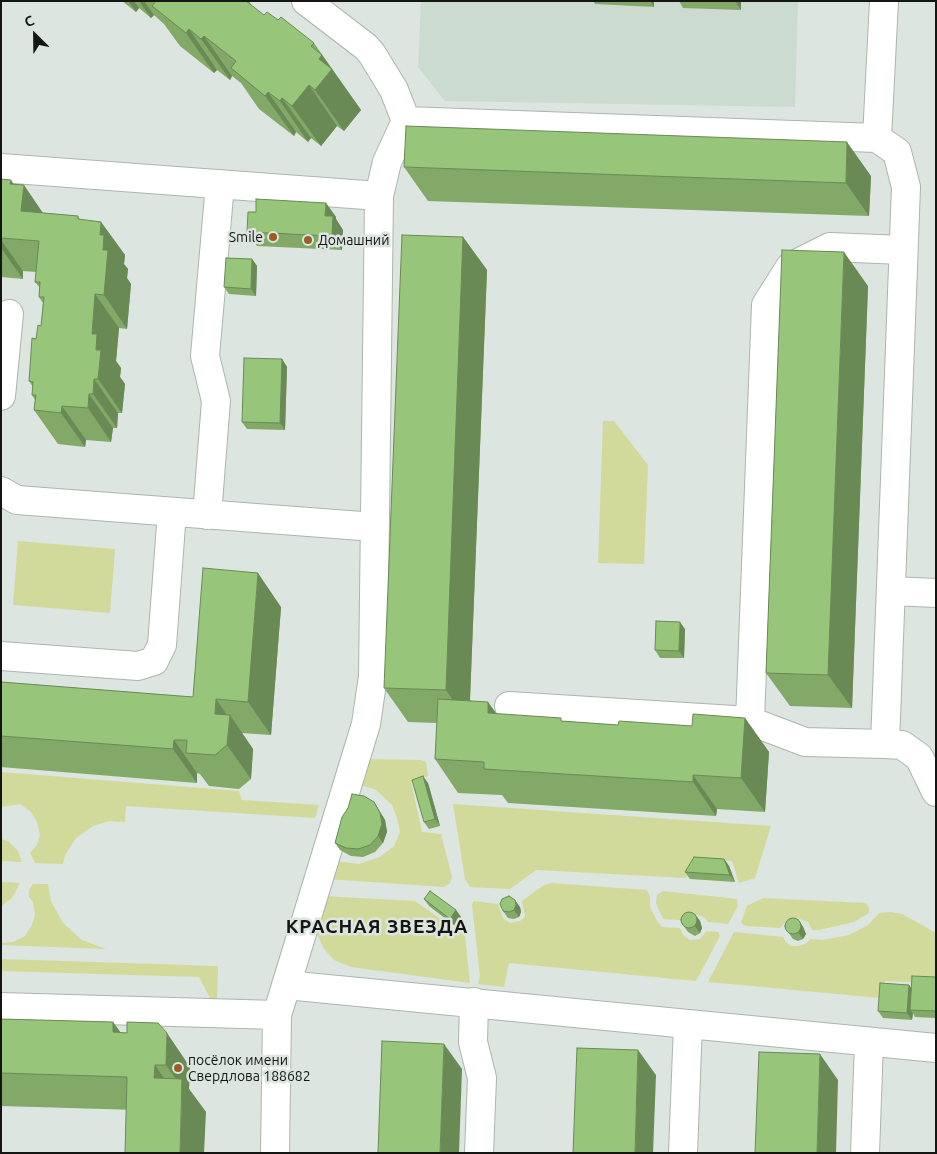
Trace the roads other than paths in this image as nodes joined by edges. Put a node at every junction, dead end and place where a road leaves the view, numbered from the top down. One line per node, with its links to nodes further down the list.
1 (306, 1): 3 (lane)
2 (884, 1): 4 (lane)
3 (406, 121): 4 (lane); 7 (lane)
4 (877, 138): 8 (lane)
5 (1, 168): 6 (lane)
6 (220, 184): 7 (lane); 13 (lane)
7 (378, 196): 14 (lane)
8 (904, 250): 15 (lane); 19 (lane)
9 (8, 314): 10 (lane)
10 (1, 396)
11 (1, 491): 12 (lane)
12 (172, 512): 13 (lane); 17 (lane)
13 (207, 515): 14 (lane)
14 (375, 527): 22 (lane)
15 (891, 591): 16 (lane); 20 (lane)
16 (936, 593)
17 (1, 656)
18 (509, 706): 19 (lane)
19 (750, 722): 20 (lane)
20 (885, 744): 21 (lane)
21 (936, 792)
22 (286, 985): 23 (lane); 25 (lane)
23 (474, 1002): 26 (lane); 30 (lane)
24 (1, 1007): 25 (lane)
25 (277, 1015): 29 (lane)
26 (688, 1024): 27 (lane); 31 (lane)
27 (869, 1043): 28 (lane); 32 (lane)
28 (936, 1048)
29 (275, 1153)
30 (479, 1153)
31 (683, 1153)
32 (865, 1153)

